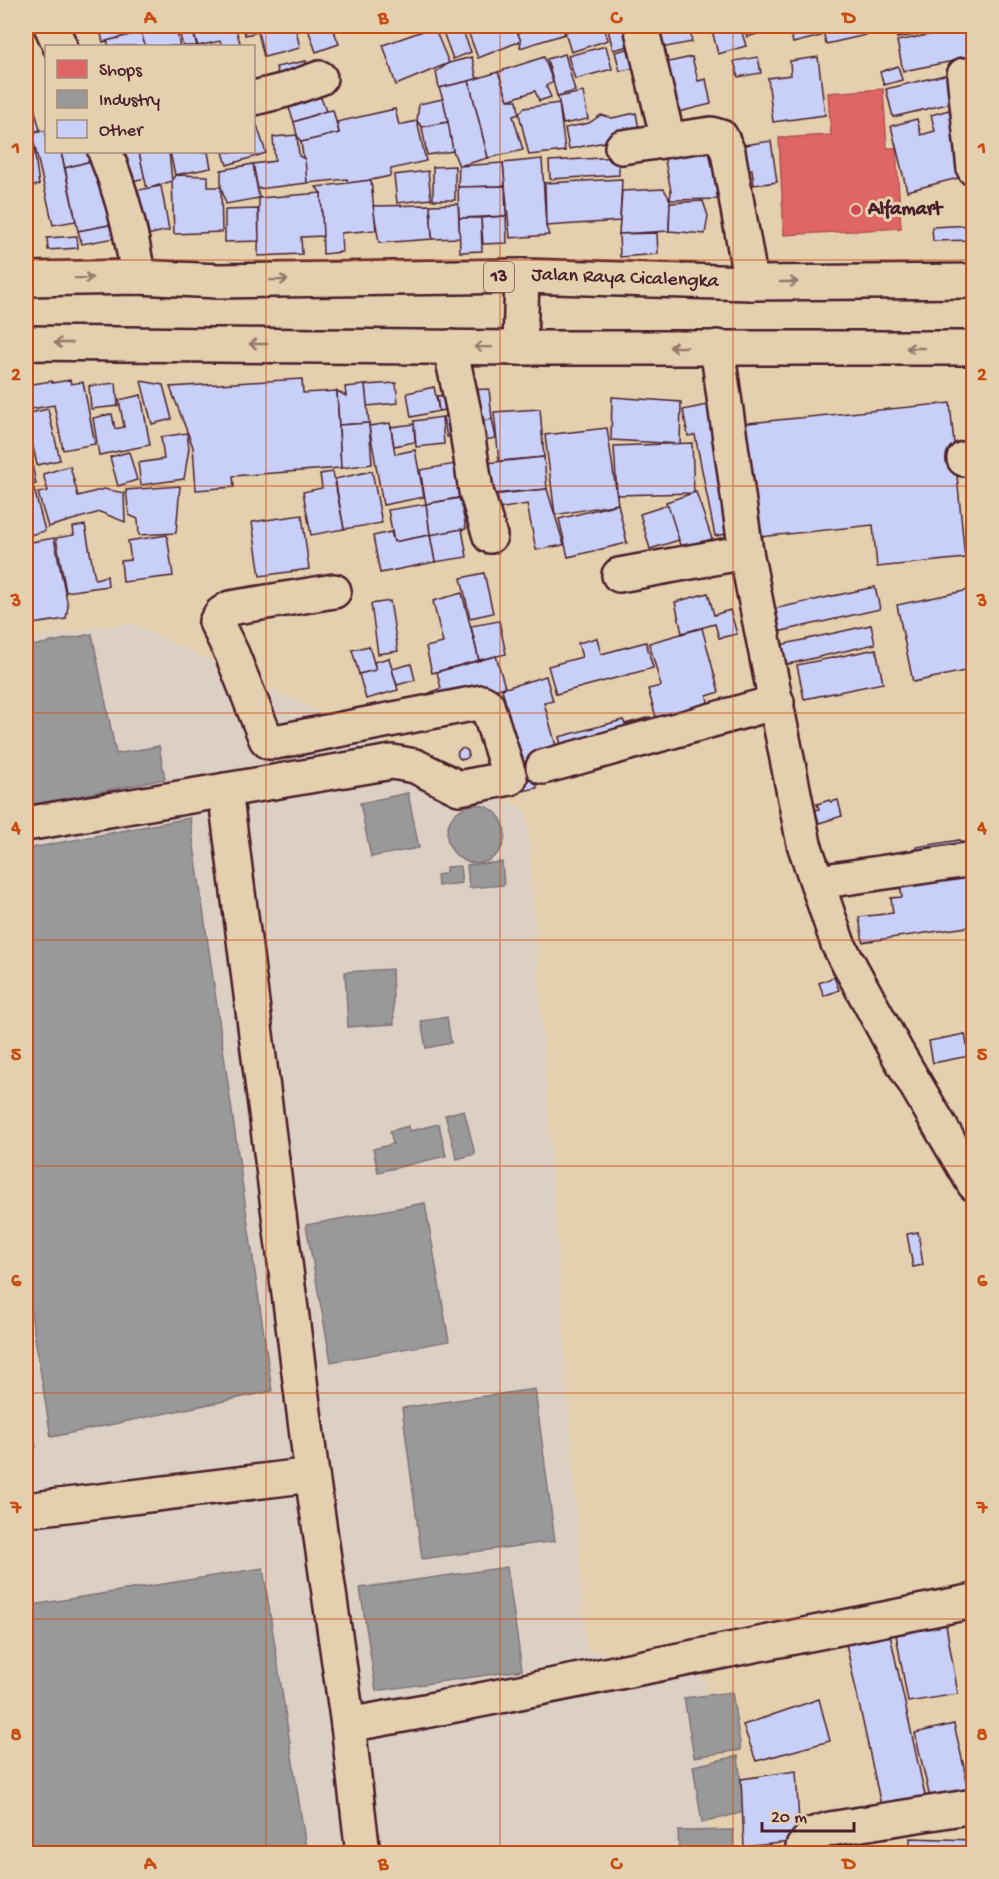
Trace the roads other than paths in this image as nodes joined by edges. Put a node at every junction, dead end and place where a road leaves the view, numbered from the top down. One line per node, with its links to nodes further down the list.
1 (33, 26): 4 (main road)
2 (51, 26): 5 (main road)
3 (641, 26): 9 (main road)
4 (26, 29)
5 (60, 45)
6 (964, 75): 12 (main road)
7 (320, 78): 8 (main road)
8 (255, 98)
9 (668, 140): 10 (main road); 17 (main road)
10 (622, 147)
11 (105, 153): 14 (main road)
12 (974, 169)
13 (522, 276): 14 (main road, Jalan Raya Cicalengka / 13, one-way to 13); 17 (main road, Jalan Raya Cicalengka / 13); 21 (main road)
14 (138, 277): 15 (main road, Jalan Raya Cicalengka / 13, one-way to 14)
15 (26, 279)
16 (974, 281): 17 (main road, Jalan Raya Cicalengka / 13, one-way to 16)
17 (750, 283)
18 (26, 343): 19 (main road, one-way to 18)
19 (450, 347): 21 (main road, one-way to 19); 23 (main road)
20 (717, 347): 21 (main road, one-way to 21); 22 (main road, one-way to 20); 24 (main road)
21 (520, 348)
22 (974, 348)
23 (490, 536)
24 (746, 552): 25 (main road); 27 (main road)
25 (619, 575)
26 (334, 591): 29 (main road)
27 (777, 702): 28 (main road); 32 (main road)
28 (543, 767)
29 (225, 790): 30 (main road); 34 (main road)
30 (26, 824)
31 (974, 859): 32 (main road)
32 (818, 882): 33 (main road)
33 (974, 1184)
34 (312, 1475): 35 (main road); 37 (main road)
35 (26, 1510)
36 (974, 1601): 37 (main road)
37 (348, 1725): 39 (main road)
38 (974, 1806): 40 (main road)
39 (363, 1854)
40 (804, 1854)

